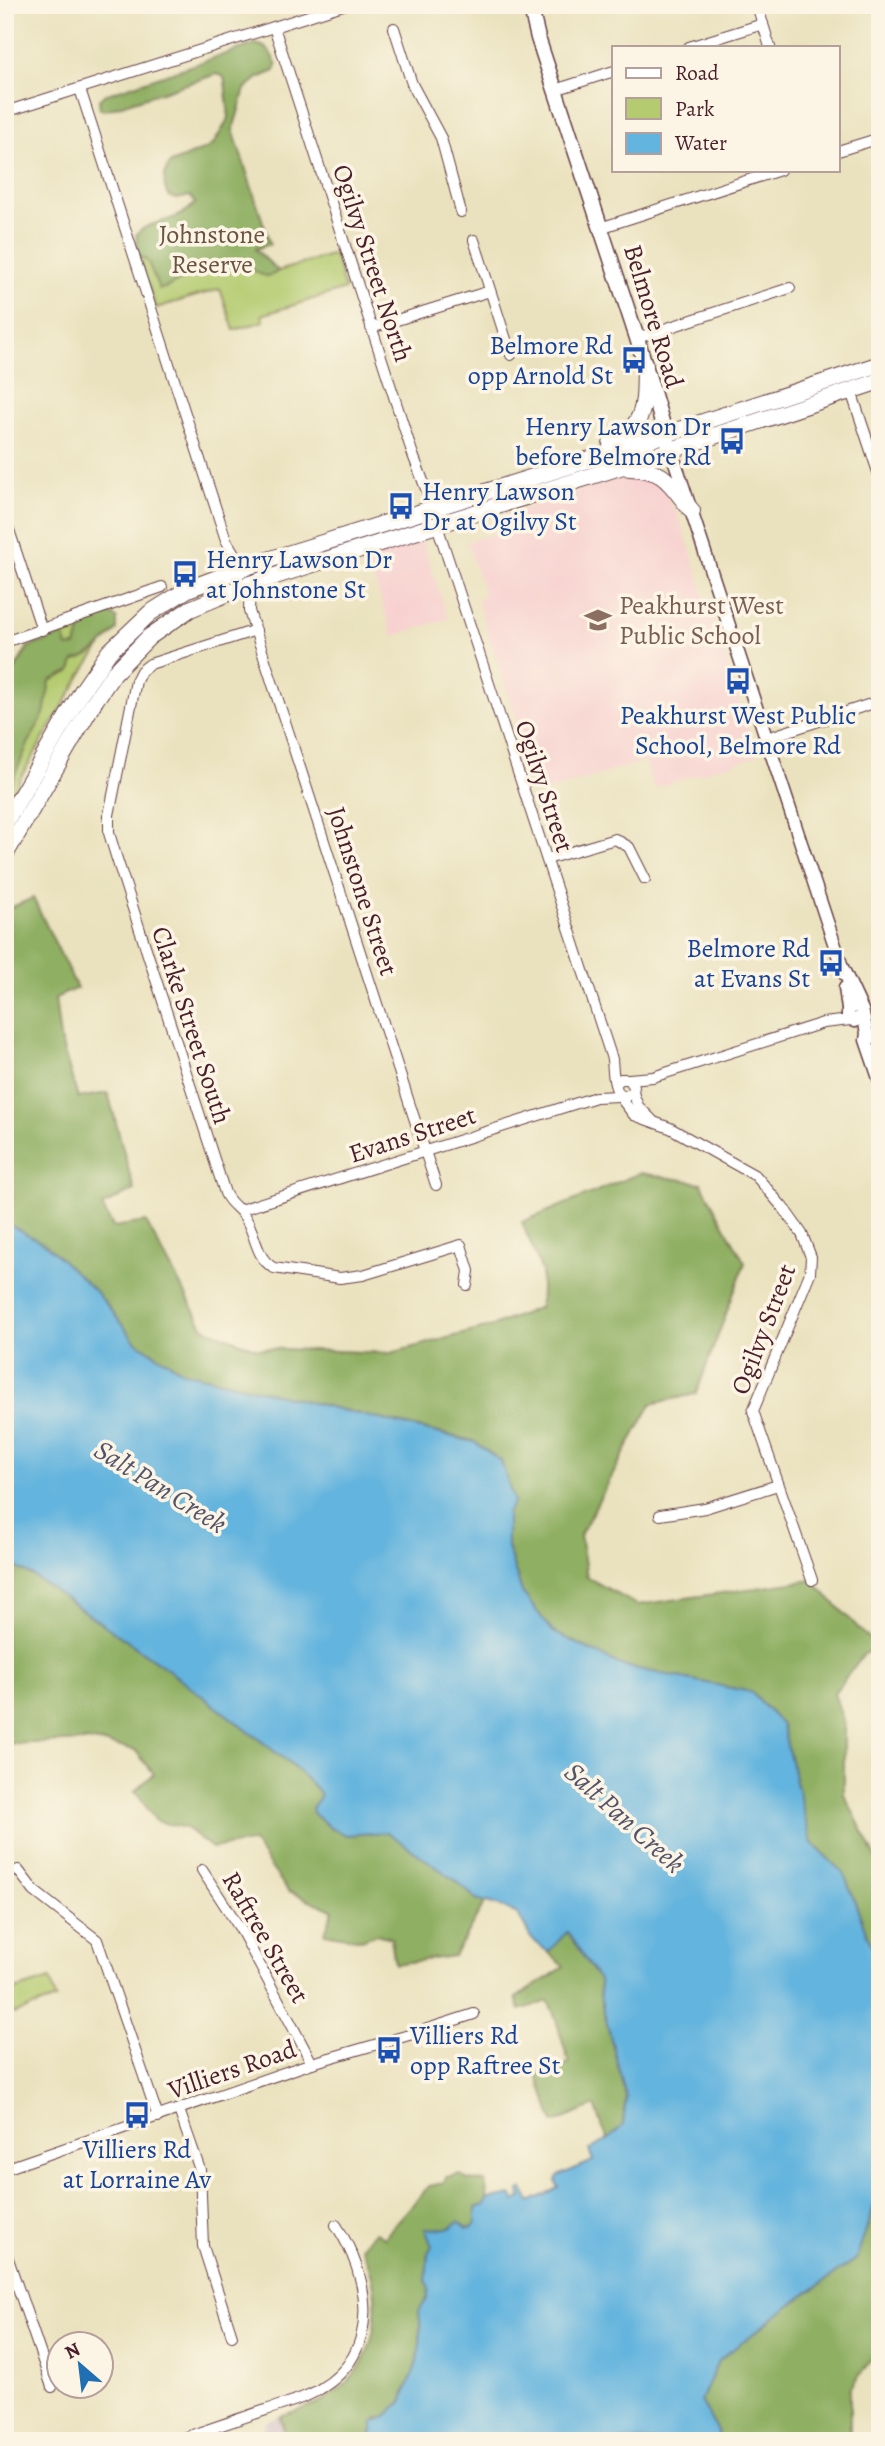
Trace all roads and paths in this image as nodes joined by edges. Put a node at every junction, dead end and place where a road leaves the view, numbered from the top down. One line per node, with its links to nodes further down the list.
1 (344, 5): 5 (street)
2 (527, 5): 11 (main road, Belmore Road)
3 (757, 5): 4 (street)
4 (763, 24): 7 (street); 8 (street)
5 (274, 27): 10 (street); 21 (street, Ogilvy Street North)
6 (394, 28): 16 (street)
7 (692, 46)
8 (771, 46)
9 (612, 72): 11 (street)
10 (80, 89): 12 (street); 37 (street)
11 (555, 90): 17 (main road, Belmore Road)
12 (5, 112)
13 (880, 138): 14 (street)
14 (840, 150)
15 (774, 172): 17 (street)
16 (461, 212)
17 (600, 228): 22 (main road, Belmore Road)
18 (474, 240): 20 (street)
19 (790, 288): 22 (street)
20 (490, 291): 21 (street); 23 (street)
21 (371, 328): 33 (street, Ogilvy Street North)
22 (636, 338): 25 (main road, Belmore Road)
23 (511, 355)
24 (880, 364): 28 (main road)
25 (645, 365): 28 (main road, Belmore Road); 30 (main road)
26 (880, 381): 27 (main road)
27 (851, 391): 29 (main road); 32 (street)
28 (664, 433): 29 (main road, Belmore Road); 30 (main road)
29 (671, 450): 31 (main road); 34 (street, Belmore Road)
30 (572, 465): 33 (main road)
31 (620, 467): 34 (main road); 36 (main road)
32 (880, 478)
33 (442, 505): 37 (main road)
34 (692, 511): 46 (street, Belmore Road)
35 (5, 518): 42 (street)
36 (437, 525): 38 (main road); 49 (street, Ogilvy Street)
37 (252, 565): 47 (main road)
38 (250, 584): 40 (main road); 41 (street, Johnstone Street)
39 (162, 587): 42 (street)
40 (228, 592): 41 (street, Johnstone Street); 48 (main road)
41 (249, 611): 43 (street, Johnstone Street)
42 (42, 630): 44 (street)
43 (256, 630): 61 (street, Johnstone Street); 63 (street, Clarke Street South)
44 (5, 642)
45 (880, 701): 46 (street)
46 (767, 738): 51 (street, Belmore Road)
47 (5, 823)
48 (5, 855)
49 (547, 859): 50 (street); 55 (street, Ogilvy Street)
50 (645, 879)
51 (853, 1013): 53 (street, Belmore Road); 54 (street, Evans Street)
52 (880, 1036): 53 (street)
53 (866, 1040): 56 (street, Belmore Road)
54 (653, 1077): 55 (street, Evans Street); 57 (street, Evans Street)
55 (622, 1081): 57 (street); 58 (street); 59 (street, Evans Street)
56 (880, 1081)
57 (633, 1092): 58 (street); 60 (street, Ogilvy Street)
58 (620, 1096): 59 (street, Evans Street); 60 (street, Ogilvy Street)
59 (596, 1097): 61 (street, Evans Street)
60 (652, 1121): 65 (street, Ogilvy Street)
61 (425, 1151): 62 (street, Johnstone Street); 63 (street, Evans Street)
62 (436, 1185)
63 (240, 1210): 64 (street, Clarke Street South)
64 (467, 1285)
65 (778, 1485): 66 (street); 67 (street, Ogilvy Street)
66 (660, 1515)
67 (812, 1580)
68 (18, 1870): 73 (street)
69 (202, 1870): 71 (street, Raftree Street)
70 (474, 2014): 71 (street, Villiers Road)
71 (312, 2063): 72 (street, Villiers Road)
72 (179, 2110): 73 (street, Villiers Road); 77 (street)
73 (158, 2117): 74 (street, Villiers Road)
74 (5, 2169)
75 (336, 2225): 79 (street)
76 (5, 2250): 78 (street)
77 (232, 2336)
78 (46, 2370)
79 (174, 2441)

